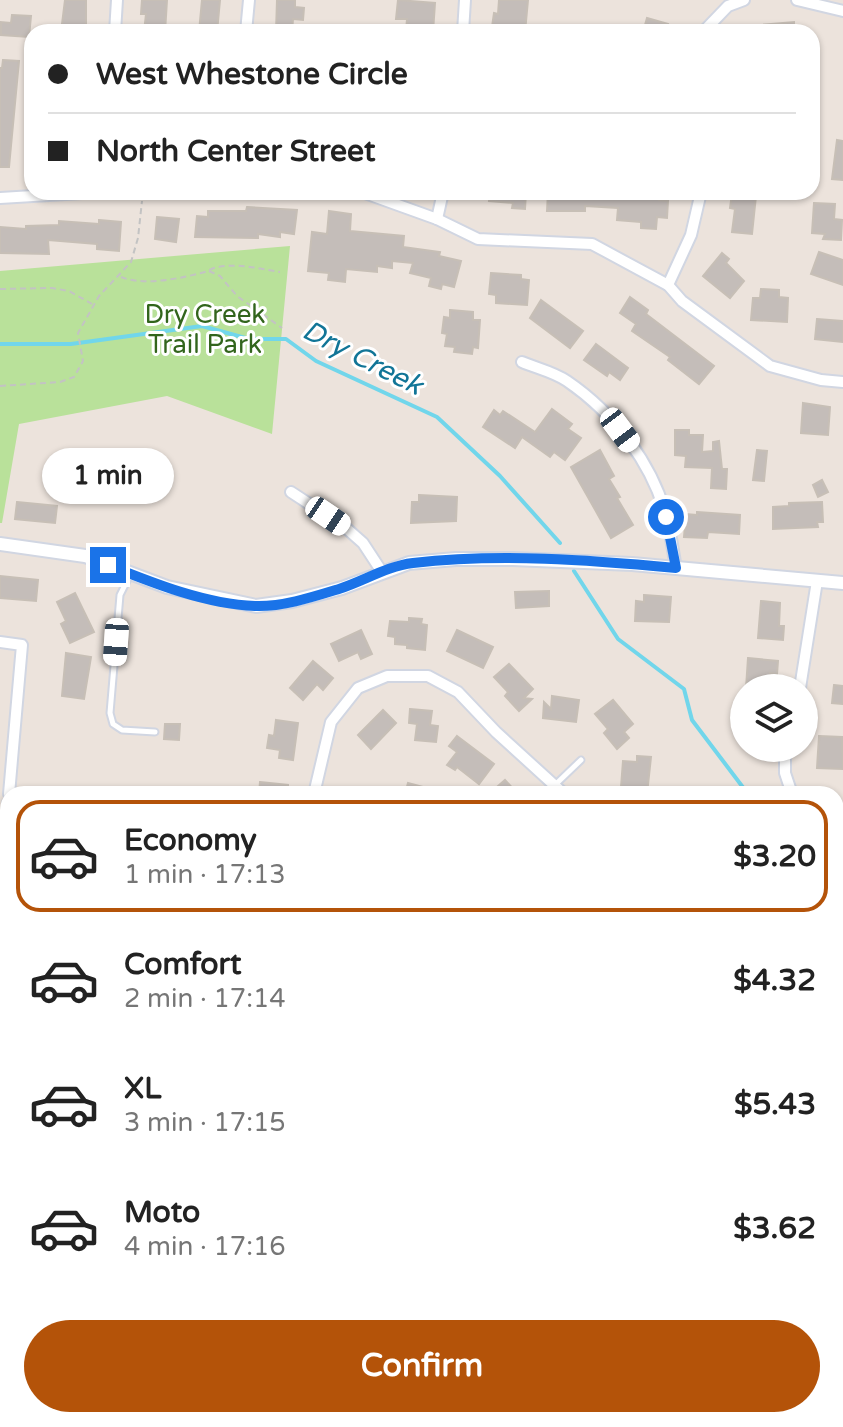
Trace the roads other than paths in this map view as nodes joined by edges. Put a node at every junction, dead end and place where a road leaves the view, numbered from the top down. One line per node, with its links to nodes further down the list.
1 (117, 0): 7 (street)
2 (249, 0): 8 (street)
3 (465, 0): 9 (street)
4 (744, 0): 10 (street)
5 (797, 0): 6 (street)
6 (843, 11)
7 (116, 24)
8 (247, 24)
9 (464, 24)
10 (711, 24)
11 (24, 197): 12 (street)
12 (0, 198)
13 (384, 200): 16 (street)
14 (441, 200): 16 (street)
15 (699, 200): 17 (street)
16 (437, 219): 17 (street)
17 (668, 285): 19 (street)
18 (522, 362): 22 (street)
19 (843, 382)
20 (291, 492): 23 (street)
21 (0, 544): 24 (street)
22 (676, 568): 23 (street); 25 (street)
23 (382, 572): 24 (street)
24 (130, 574): 29 (lane)
25 (817, 581): 26 (street); 28 (street)
26 (843, 583)
27 (0, 642): 32 (street)
28 (802, 674)
29 (155, 732)
30 (581, 760): 34 (lane)
31 (784, 762): 35 (street)
32 (10, 786)
33 (316, 786): 34 (street)
34 (554, 786)
35 (789, 786)

